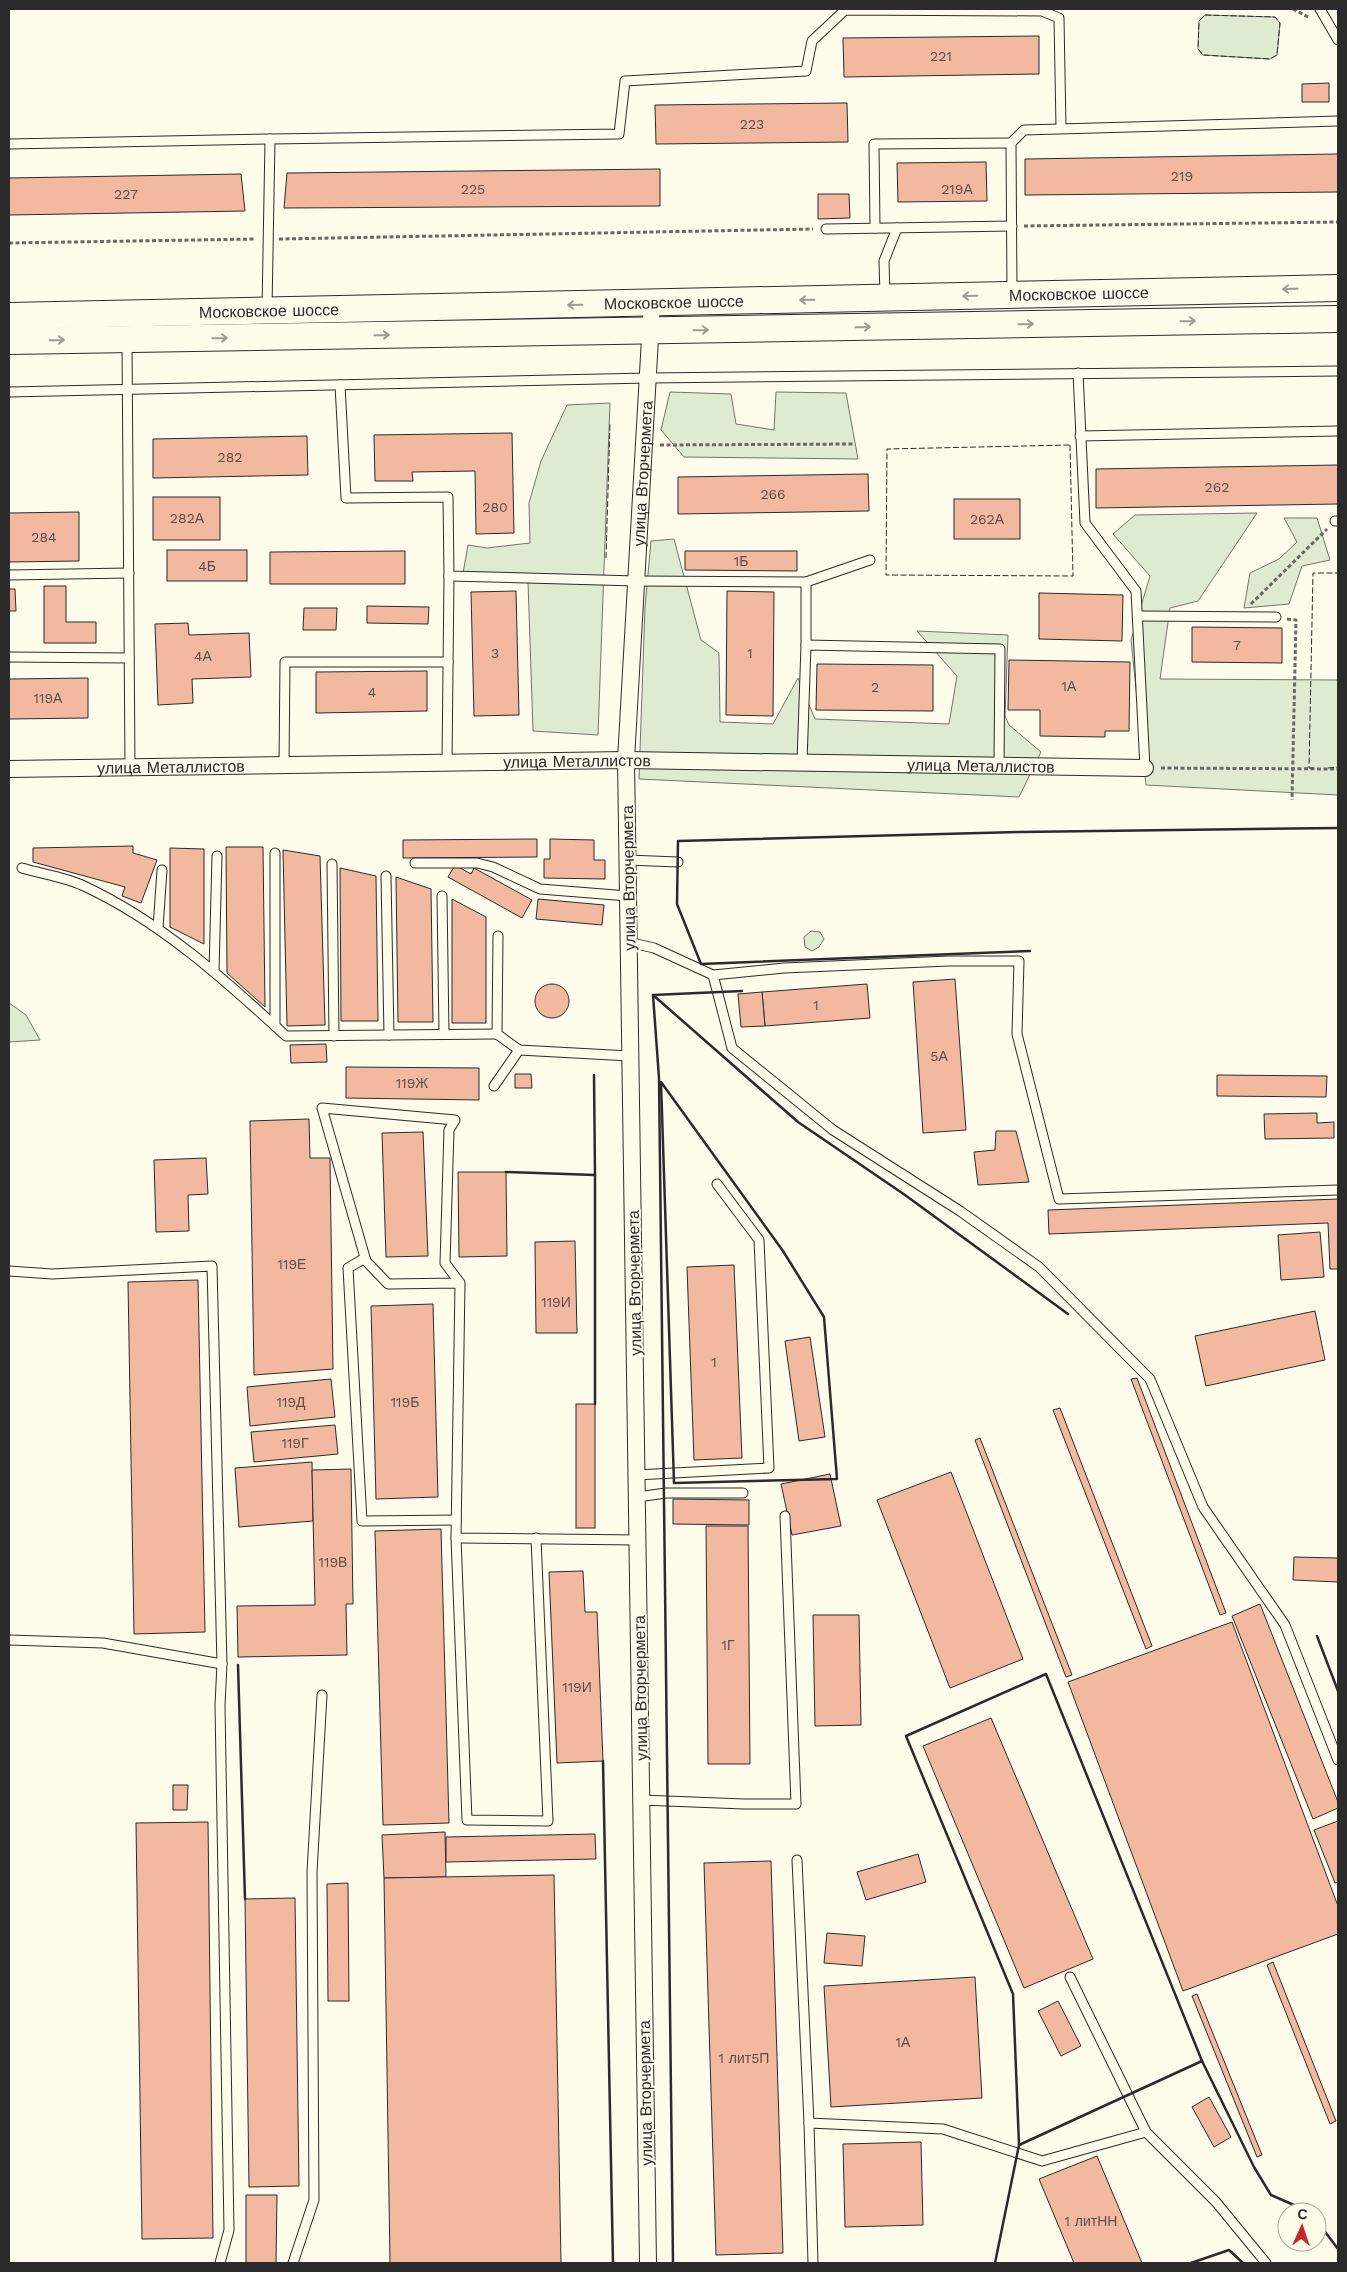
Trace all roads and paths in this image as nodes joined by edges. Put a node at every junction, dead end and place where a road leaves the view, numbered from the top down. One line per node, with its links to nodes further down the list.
1 (1320, 9): 3 (lane)
2 (1059, 13): 5 (lane); 6 (lane)
3 (1338, 40)
4 (1338, 122): 5 (lane)
5 (1060, 128): 7 (lane)
6 (270, 139): 8 (lane); 14 (lane)
7 (1011, 143): 10 (lane); 11 (lane)
8 (9, 144)
9 (1338, 222): 10 (path)
10 (1012, 226): 12 (lane); 17 (lane)
11 (875, 228): 12 (lane); 13 (lane)
12 (897, 228): 18 (lane)
13 (826, 229): 14 (path)
14 (269, 239): 15 (path); 20 (lane)
15 (9, 243)
16 (1338, 288): 17 (main road, Московское шоссе, one-way to 17)
17 (1012, 295): 18 (main road, Московское шоссе, one-way to 18)
18 (885, 298): 19 (main road, Московское шоссе, one-way to 19)
19 (652, 303): 20 (main road, Московское шоссе, one-way to 20); 23 (street, улица Вторчермета)
20 (267, 311): 21 (main road, Московское шоссе)
21 (9, 316)
22 (1338, 319): 23 (main road, Московское шоссе, one-way to 22)
23 (652, 331): 24 (main road, Московское шоссе, one-way to 23); 28 (street, улица Вторчермета)
24 (127, 339): 25 (main road, Московское шоссе, one-way to 24); 30 (lane)
25 (9, 341)
26 (1338, 371): 27 (lane)
27 (1078, 374): 28 (lane); 33 (lane)
28 (649, 378): 29 (lane); 35 (street, улица Вторчермета)
29 (340, 385): 30 (lane); 40 (lane)
30 (127, 389): 31 (lane); 38 (lane)
31 (9, 392)
32 (1338, 431): 33 (lane)
33 (1080, 436): 43 (lane)
34 (854, 444): 35 (path)
35 (645, 445): 41 (street, улица Вторчермета)
36 (1336, 521): 44 (path)
37 (870, 560): 42 (lane)
38 (129, 574): 39 (lane); 48 (lane)
39 (9, 575)
40 (449, 576): 41 (lane); 49 (lane)
41 (637, 581): 42 (lane); 50 (street, улица Вторчермета)
42 (806, 582): 46 (lane)
43 (1138, 616): 44 (lane); 56 (lane)
44 (1238, 617): 45 (lane)
45 (1276, 617): 58 (path)
46 (806, 645): 52 (lane); 53 (lane)
47 (9, 657): 48 (lane)
48 (129, 658): 55 (lane)
49 (448, 662): 51 (lane); 54 (lane)
50 (626, 760): 51 (street, улица Металлистов); 52 (street, улица Металлистов); 63 (street, улица Вторчермета)
51 (447, 762): 54 (street, улица Металлистов)
52 (802, 762): 53 (street, улица Металлистов)
53 (999, 765): 56 (street, улица Металлистов)
54 (284, 766): 55 (street, улица Металлистов)
55 (130, 768): 57 (street, улица Металлистов)
56 (1145, 768): 58 (path)
57 (9, 769)
58 (1293, 769): 59 (path); 60 (path)
59 (1338, 769)
60 (1292, 800)
61 (275, 853): 77 (lane)
62 (217, 856): 75 (lane)
63 (627, 860): 64 (lane); 71 (street, улица Вторчермета)
64 (678, 862)
65 (415, 863): 71 (lane)
66 (332, 864): 81 (lane)
67 (22, 868): 72 (lane)
68 (162, 870): 72 (lane)
69 (386, 876): 80 (lane)
70 (442, 896): 78 (lane)
71 (628, 896): 74 (street, улица Вторчермета)
72 (158, 928): 75 (lane)
73 (498, 936): 79 (lane)
74 (628, 942): 76 (lane); 83 (street, улица Вторчермета)
75 (214, 972): 77 (lane)
76 (713, 975): 86 (lane); 101 (lane)
77 (275, 1026): 81 (lane)
78 (444, 1034): 79 (lane); 80 (lane)
79 (497, 1034): 82 (lane)
80 (389, 1035): 81 (lane)
81 (334, 1036)
82 (520, 1050): 83 (lane); 84 (lane)
83 (630, 1056): 90 (street, улица Вторчермета)
84 (494, 1086)
85 (717, 1184): 90 (lane)
86 (1338, 1190)
87 (365, 1258): 89 (lane); 89 (lane); 94 (lane)
88 (9, 1271): 99 (lane)
89 (460, 1282): 94 (lane)
90 (636, 1475): 92 (street, улица Вторчермета)
91 (744, 1493): 92 (lane)
92 (637, 1497): 97 (street, улица Вторчермета)
93 (785, 1516): 102 (lane)
94 (456, 1520): 95 (lane)
95 (456, 1538): 96 (lane); 96 (lane)
96 (536, 1538): 97 (lane)
97 (638, 1540): 102 (street, улица Вторчермета)
98 (9, 1640): 99 (lane)
99 (222, 1664): 107 (lane)
100 (322, 1695): 108 (lane)
101 (1338, 1760)
102 (641, 1800): 109 (street, улица Вторчермета)
103 (797, 1860): 105 (lane)
104 (1070, 1977): 106 (lane)
105 (809, 2124): 106 (lane); 110 (lane)
106 (1146, 2132): 111 (lane)
107 (220, 2263)
108 (293, 2263)
109 (648, 2263)
110 (813, 2263)
111 (1266, 2263)

